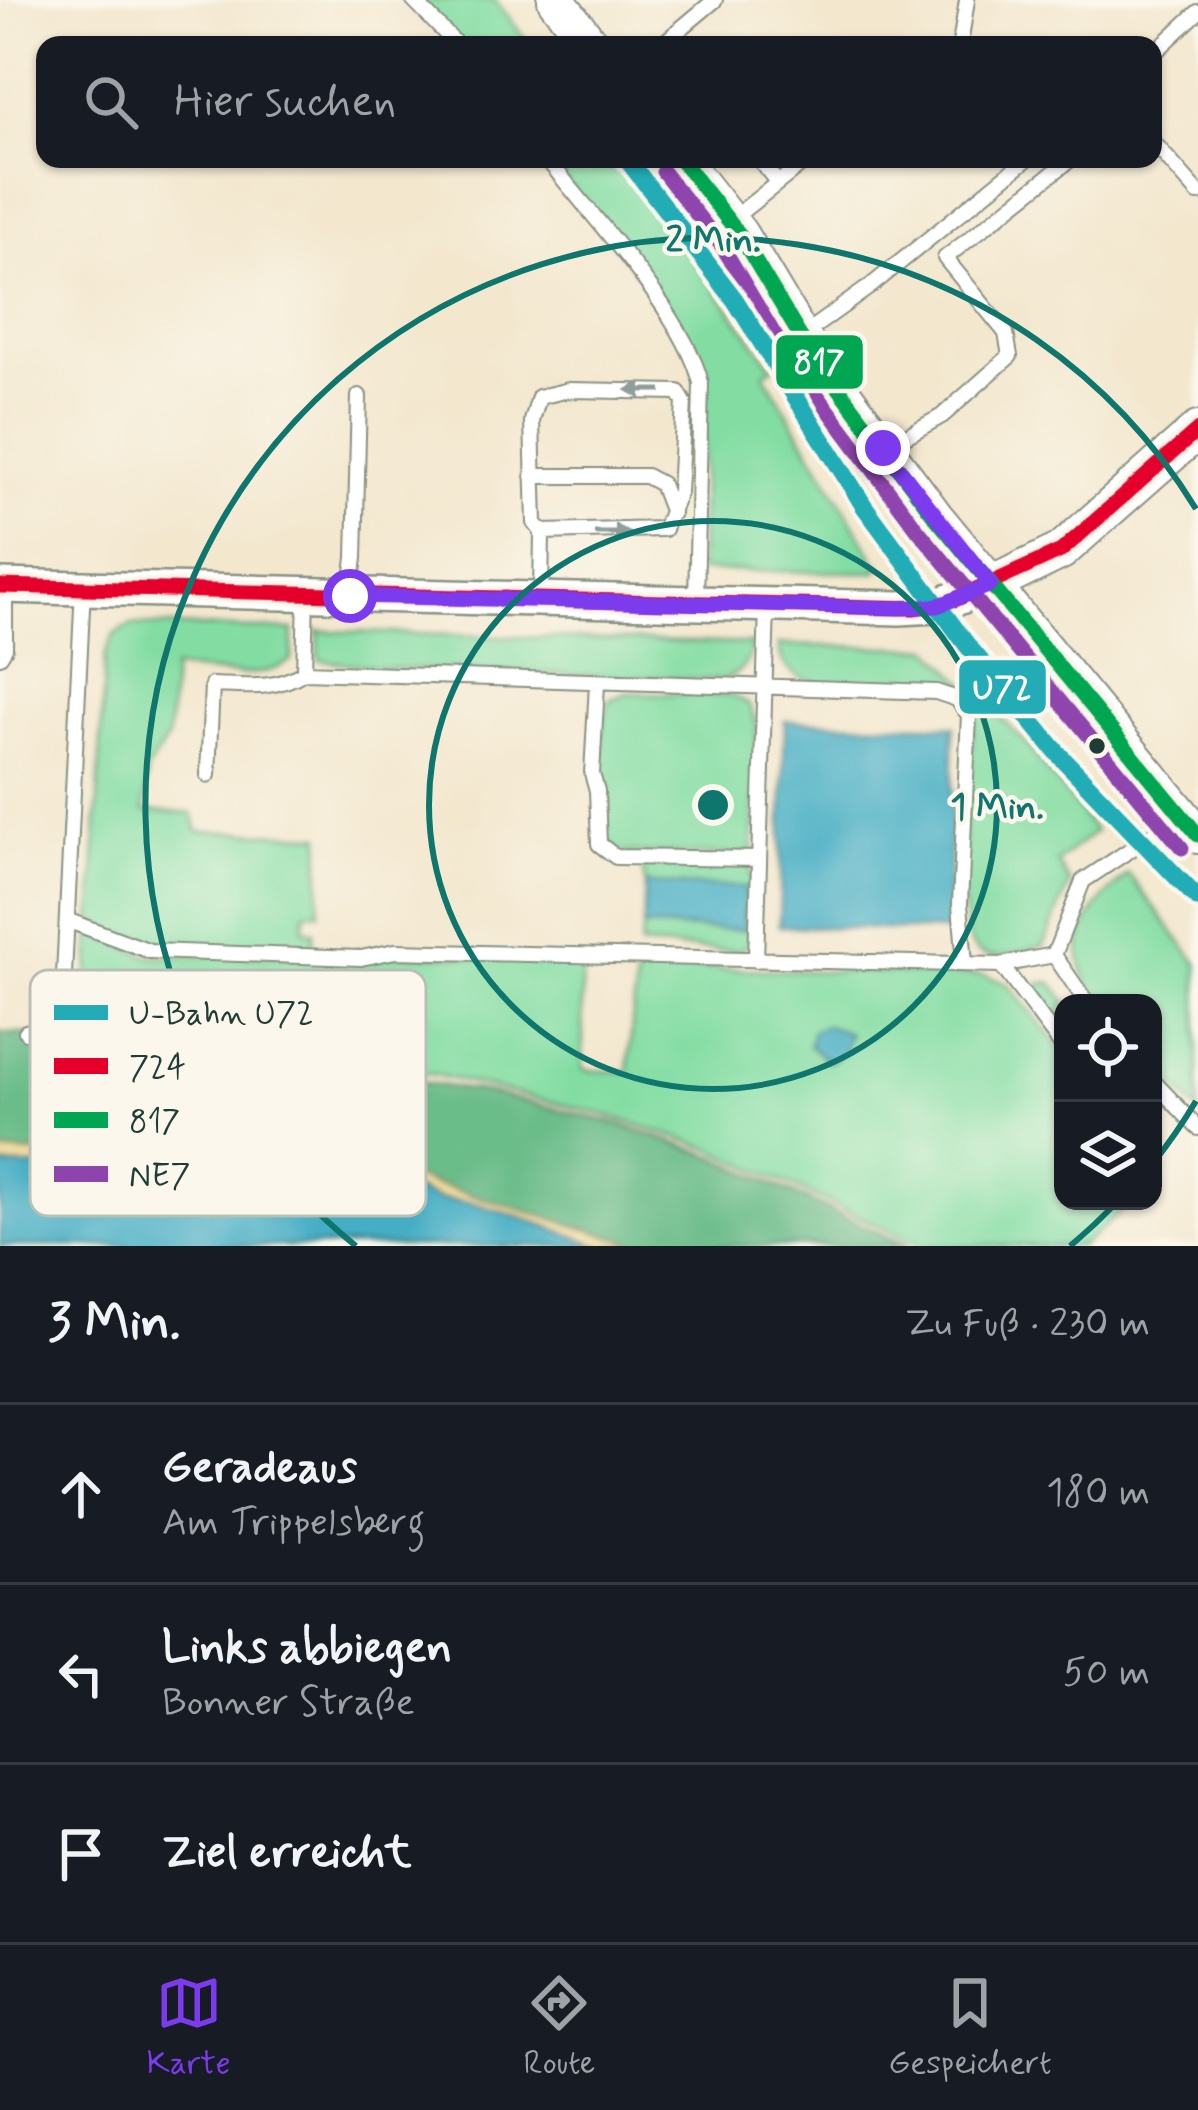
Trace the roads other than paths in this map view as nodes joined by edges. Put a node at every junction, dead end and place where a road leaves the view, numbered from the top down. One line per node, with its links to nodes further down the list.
1 (413, 0): 6 (lane)
2 (556, 0): 7 (main road)
3 (715, 0): 8 (lane)
4 (967, 0): 9 (lane)
5 (1198, 12): 10 (lane)
6 (448, 36)
7 (584, 36)
8 (671, 36)
9 (961, 36)
10 (1162, 46)
11 (1162, 152): 19 (lane)
12 (554, 168): 34 (lane)
13 (687, 168): 20 (main road)
14 (766, 168): 18 (lane)
15 (796, 168): 18 (lane)
16 (1016, 168): 21 (lane)
17 (1060, 168): 24 (lane)
18 (777, 182): 20 (lane)
19 (1198, 193)
20 (729, 221): 21 (main road)
21 (800, 336): 24 (main road)
22 (358, 396): 32 (lane)
23 (1198, 430): 28 (main road)
24 (883, 448): 28 (main road)
25 (533, 476): 26 (lane); 26 (lane, one-way to 25); 27 (lane)
26 (672, 513): 27 (lane, one-way to 26)
27 (542, 532): 33 (lane)
28 (991, 585): 35 (street); 41 (main road)
29 (3, 586): 30 (street); 36 (lane)
30 (83, 588): 31 (street); 43 (lane)
31 (306, 594): 32 (street); 37 (lane)
32 (350, 596): 33 (street)
33 (541, 601): 34 (street)
34 (696, 605): 35 (street)
35 (767, 607): 39 (lane)
36 (0, 656)
37 (304, 672): 38 (lane); 40 (lane)
38 (597, 684): 39 (lane); 42 (lane)
39 (764, 689): 42 (lane); 46 (lane)
40 (208, 775)
41 (1190, 825): 44 (lane)
42 (759, 859): 45 (lane)
43 (69, 921): 45 (lane); 48 (lane)
44 (1054, 955): 47 (lane); 49 (lane)
45 (756, 961): 46 (lane)
46 (965, 964): 47 (lane)
47 (1001, 965): 52 (lane)
48 (65, 970)
49 (1081, 994)
50 (30, 1031): 51 (lane)
51 (26, 1032)
52 (1054, 1035)
53 (1162, 1096): 54 (lane)
54 (1198, 1128)

